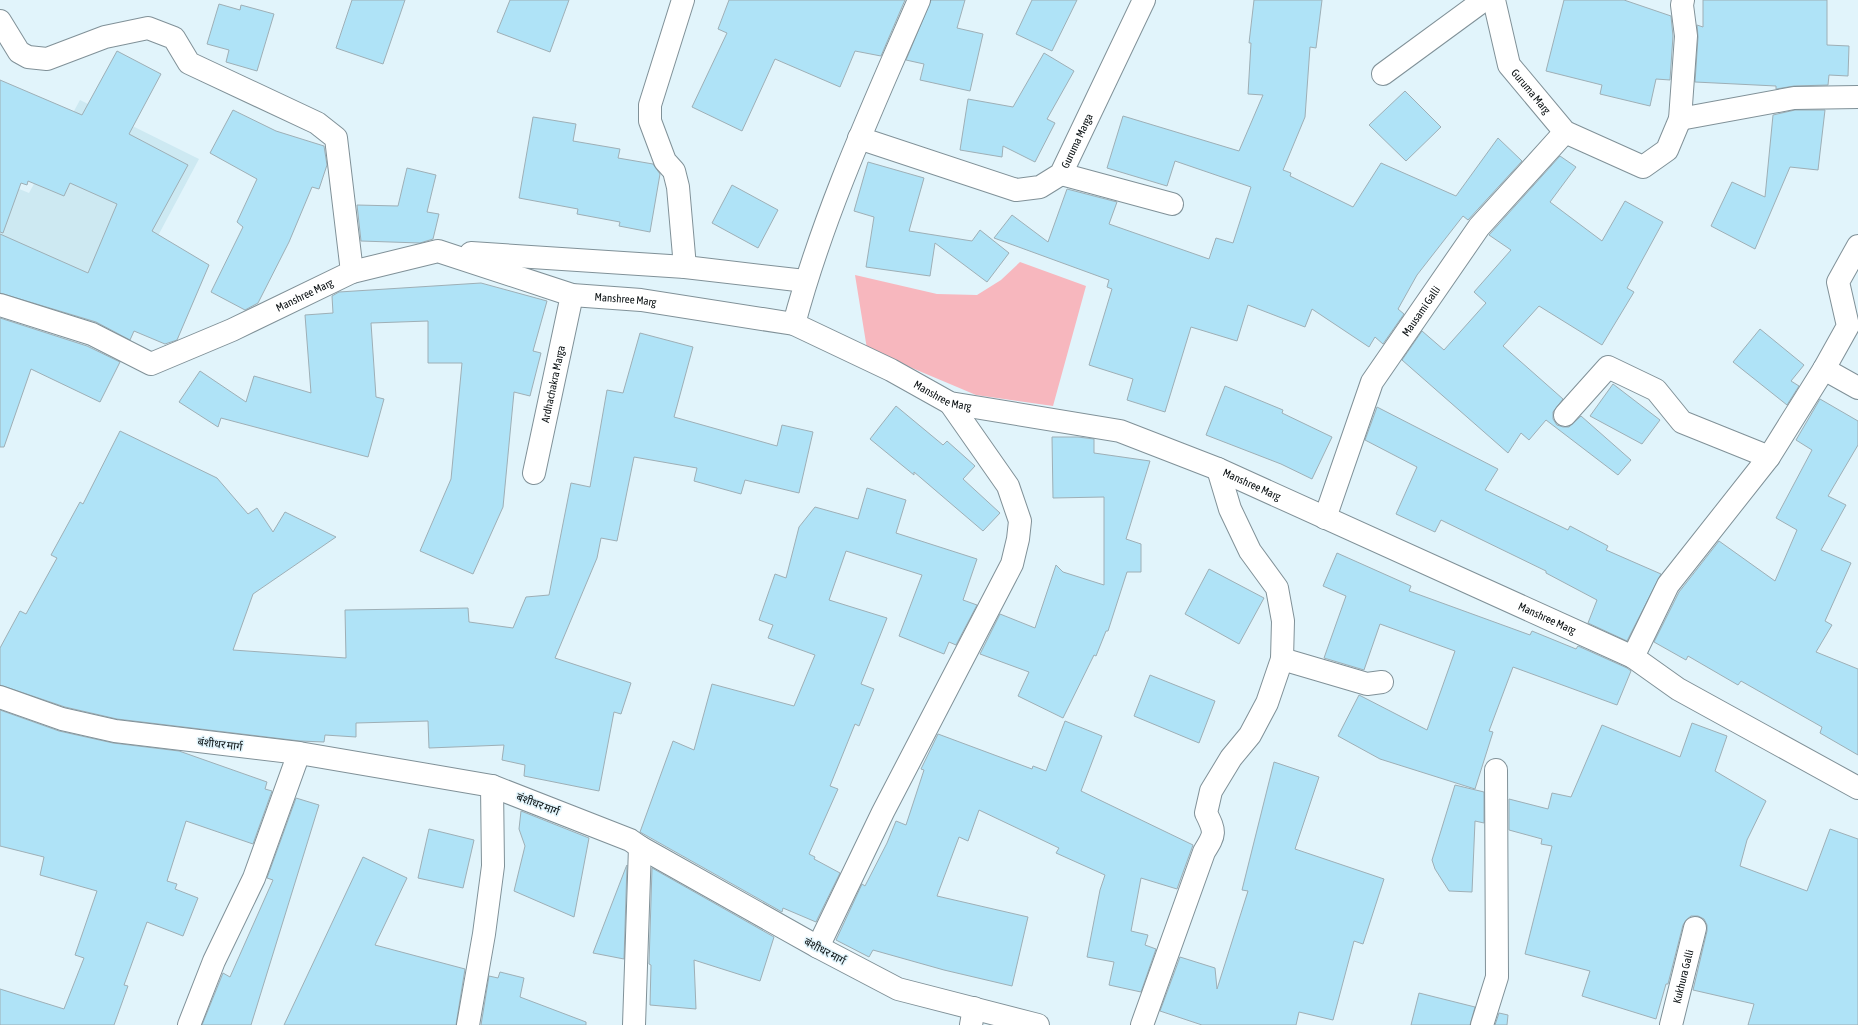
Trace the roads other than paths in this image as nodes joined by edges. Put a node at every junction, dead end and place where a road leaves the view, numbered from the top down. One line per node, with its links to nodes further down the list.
1 (683, 0): 17 (street)
2 (919, 0): 12 (street)
3 (1144, 0): 13 (street, Guruma Marga)
4 (1484, 0): 8 (street)
5 (1494, 0): 11 (street, Guruma Marg)
6 (1683, 0): 10 (street)
7 (0, 22): 18 (street)
8 (1383, 74)
9 (1858, 96): 10 (street)
10 (1680, 119): 11 (street)
11 (1565, 132): 30 (street, Mausami Galli)
12 (859, 138): 13 (street, Guruma Marga); 19 (street)
13 (1060, 174): 14 (street)
14 (1172, 204)
15 (1858, 246): 23 (street)
16 (438, 251): 17 (street); 18 (street, Manshree Marg); 20 (street, Manshree Marg)
17 (685, 267): 19 (street)
18 (352, 272): 21 (street, Manshree Marg)
19 (805, 282): 22 (street)
20 (572, 295): 22 (street, Manshree Marg); 29 (street, Ardhachakra Marga)
21 (0, 305)
22 (794, 324): 25 (street, Manshree Marg)
23 (1824, 369): 24 (street); 27 (street)
24 (1858, 388)
25 (950, 403): 28 (street, Manshree Marg); 41 (street)
26 (1565, 415): 27 (street)
27 (1769, 457): 31 (street)
28 (1218, 469): 30 (street, Manshree Marg); 32 (street)
29 (534, 473)
30 (1325, 518): 31 (street, Manshree Marg)
31 (1633, 658): 38 (street, Manshree Marg)
32 (1282, 659): 33 (street); 47 (street)
33 (1382, 682)
34 (0, 697): 35 (street, बंशीधर मार्ग)
35 (298, 753): 37 (street, बंशीधर मार्ग); 43 (street)
36 (1496, 770): 48 (street)
37 (492, 786): 39 (street, बंशीधर मार्ग); 44 (street)
38 (1858, 788)
39 (640, 848): 41 (street, बंशीधर मार्ग); 45 (street)
40 (1695, 928): 49 (street, Kukhura Galli)
41 (818, 947): 42 (street, बंशीधर मार्ग)
42 (973, 1016): 46 (street, बंशीधर मार्ग)
43 (189, 1025)
44 (468, 1025)
45 (634, 1025)
46 (1038, 1025)
47 (1142, 1025)
48 (1482, 1025)
49 (1671, 1025)

